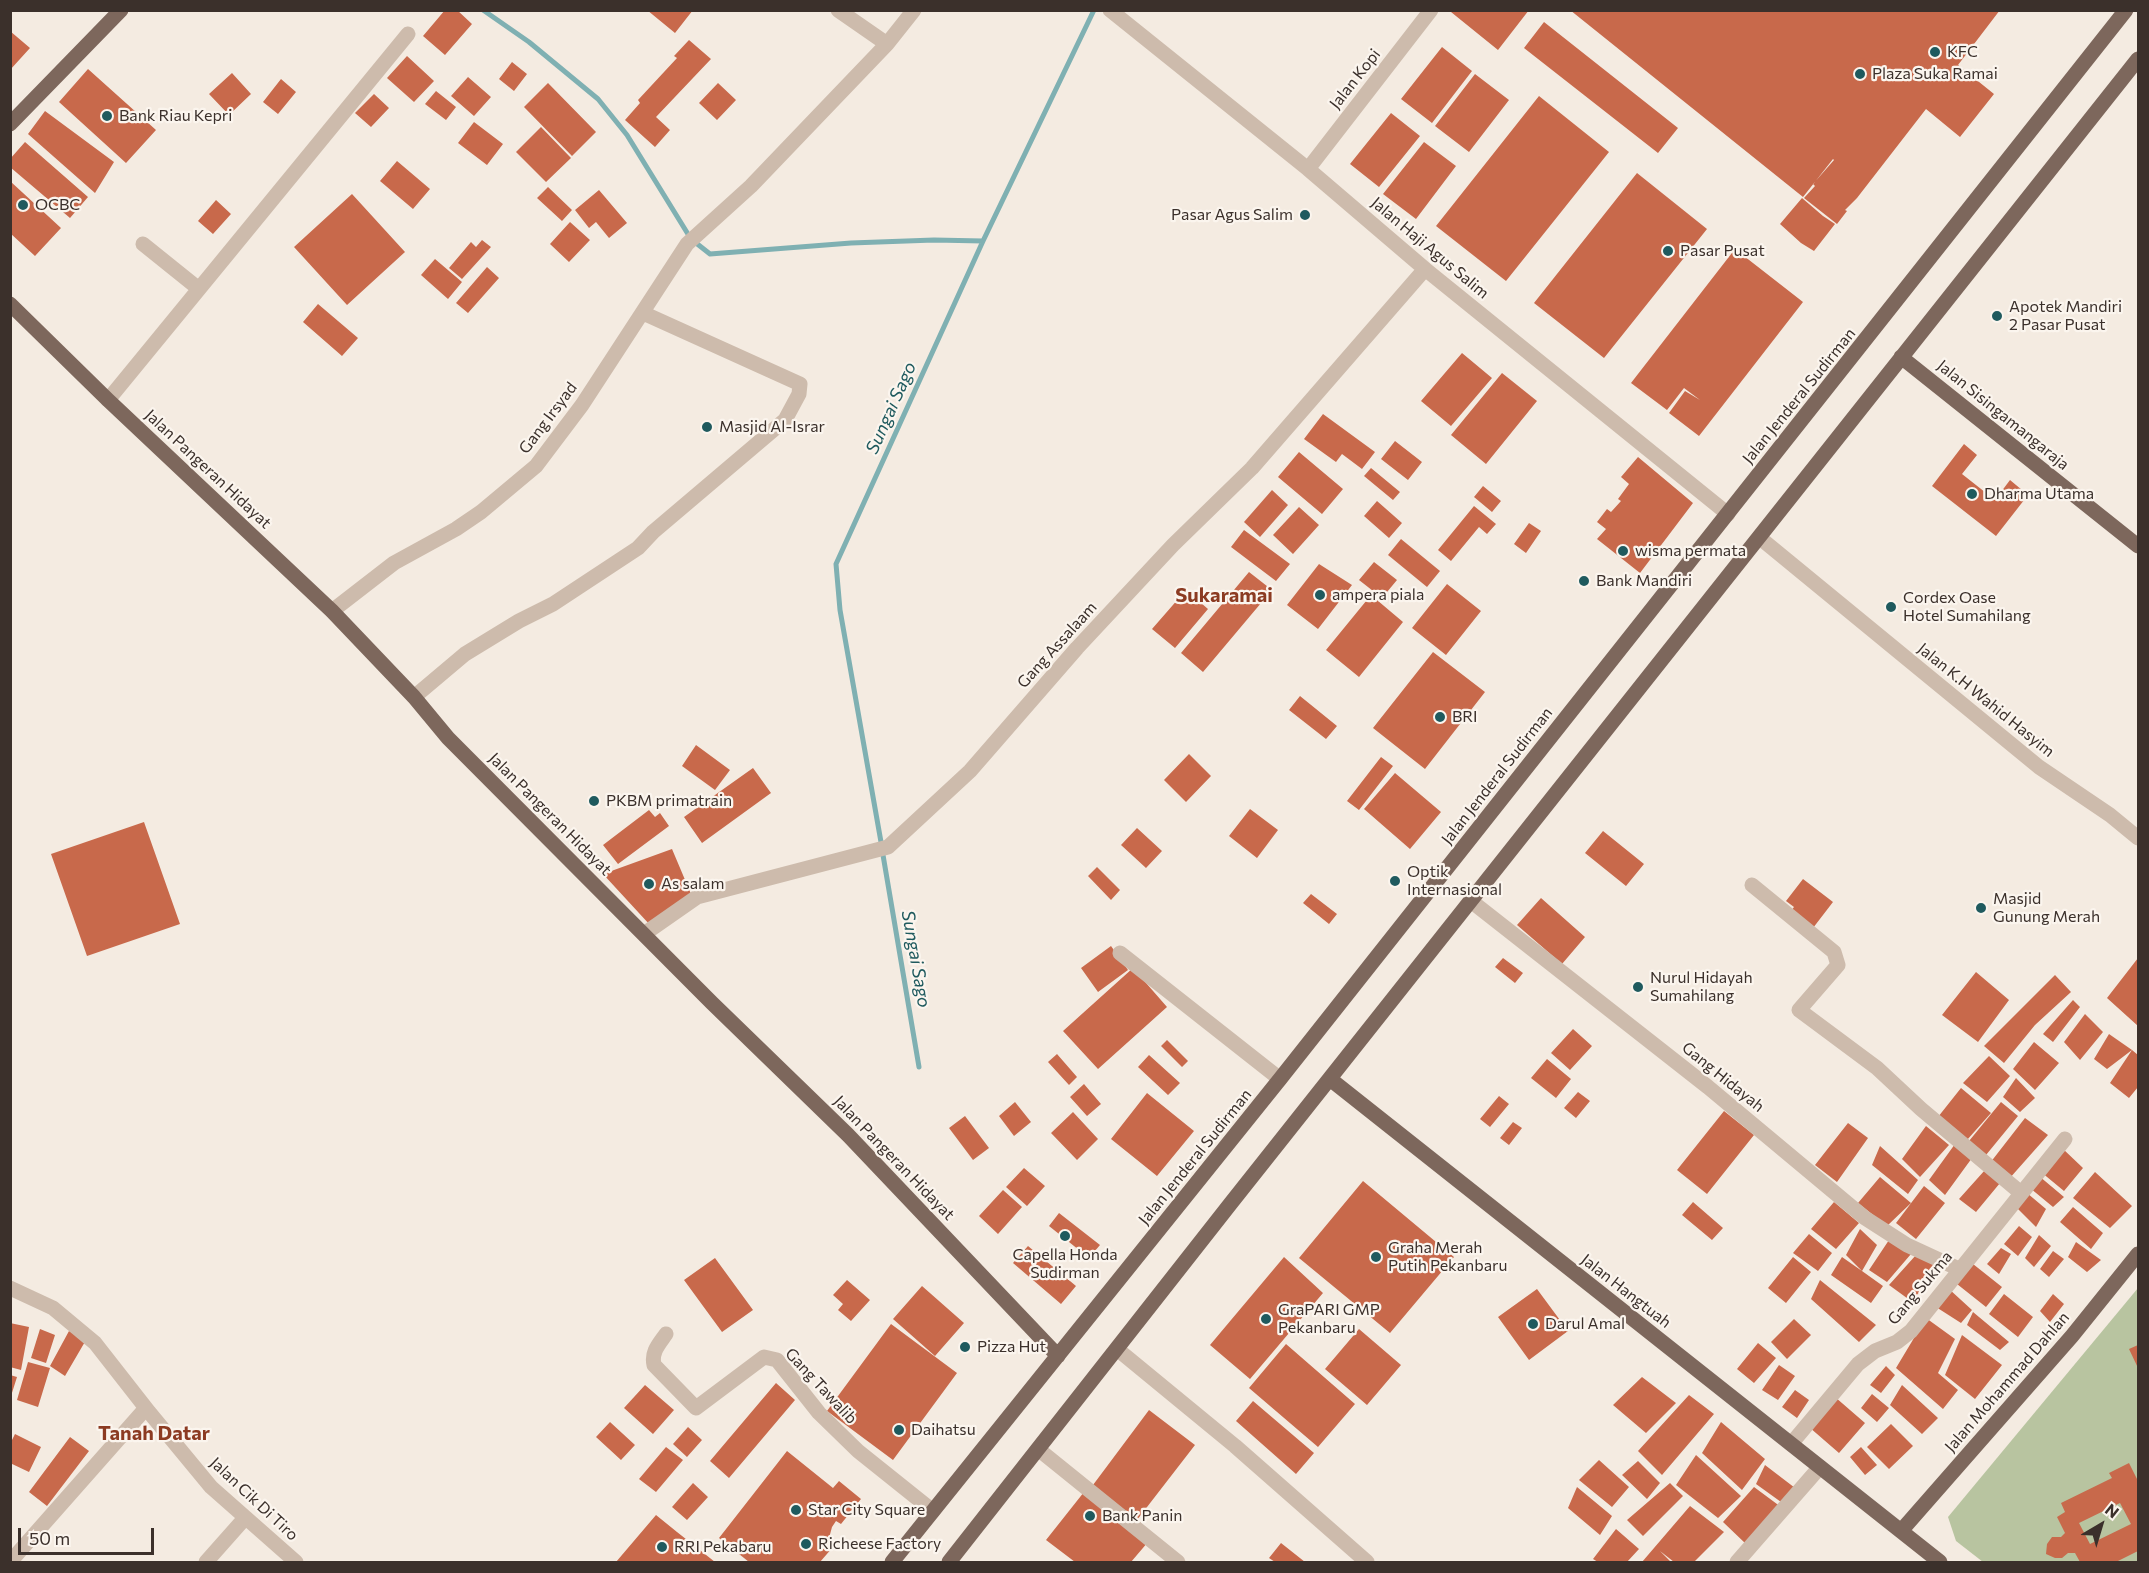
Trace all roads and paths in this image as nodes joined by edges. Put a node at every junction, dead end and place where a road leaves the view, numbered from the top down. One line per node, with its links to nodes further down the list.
1 (121, 10): 10 (main road)
2 (838, 10): 8 (street)
3 (914, 10): 8 (street, Gang Irsyad)
4 (1431, 10): 11 (street, Jalan Kopi)
5 (2126, 10): 19 (main road, Jalan Jenderal Sudirman)
6 (1111, 11): 11 (street, Jalan Haji Agus Salim)
7 (408, 34): 14 (street)
8 (887, 44): 16 (street, Gang Irsyad)
9 (2139, 59): 17 (main road)
10 (10, 124)
11 (1308, 169): 13 (street, Jalan Haji Agus Salim)
12 (143, 244): 14 (street)
13 (1425, 268): 19 (street, Jalan Haji Agus Salim); 27 (street, Gang Assalaam)
14 (199, 289): 18 (street)
15 (10, 304): 18 (main road, Jalan Pangeran Hidayat)
16 (643, 313): 22 (street, Gang Irsyad); 23 (street)
17 (1901, 357): 20 (main road); 21 (main road, Jalan Sisingamangaraja)
18 (108, 400): 22 (main road, Jalan Pangeran Hidayat)
19 (1728, 514): 29 (main road, Jalan Jenderal Sudirman)
20 (1760, 538): 24 (street, Jalan K.H Wahid Hasyim); 26 (main road)
21 (2139, 546)
22 (332, 611): 23 (main road, Jalan Pangeran Hidayat)
23 (414, 696): 27 (main road, Jalan Pangeran Hidayat)
24 (2139, 838)
25 (1752, 885): 32 (street)
26 (1471, 901): 30 (main road); 34 (street, Gang Hidayah)
27 (644, 934): 38 (main road, Jalan Pangeran Hidayat)
28 (1120, 953): 29 (street)
29 (1280, 1079): 38 (main road, Jalan Jenderal Sudirman)
30 (1330, 1079): 37 (main road); 40 (main road, Jalan Hangtuah)
31 (2065, 1139): 32 (street, Gang Sukma)
32 (2021, 1193): 34 (street, Gang Sukma)
33 (2139, 1254): 45 (main road, Jalan Mohammad Dahlan)
34 (1959, 1269): 40 (street, Gang Sukma)
35 (10, 1288): 39 (street, Jalan Cik Di Tiro)
36 (666, 1334): 43 (street, Gang Tawalib)
37 (1117, 1349): 41 (main road); 52 (street)
38 (1058, 1356): 43 (main road, Jalan Jenderal Sudirman)
39 (146, 1408): 44 (street, Jalan Cik Di Tiro); 46 (street)
40 (1791, 1444): 42 (main road, Jalan Hangtuah)
41 (1038, 1449): 50 (main road); 51 (street)
42 (1820, 1467): 45 (main road, Jalan Hangtuah); 53 (street)
43 (933, 1511): 49 (main road, Jalan Jenderal Sudirman)
44 (245, 1518): 47 (street); 48 (street, Jalan Cik Di Tiro)
45 (1900, 1531): 54 (main road, Jalan Hangtuah)
46 (10, 1562)
47 (206, 1563)
48 (296, 1563)
49 (892, 1563)
50 (949, 1563)
51 (1178, 1563)
52 (1368, 1563)
53 (1737, 1563)
54 (1940, 1563)

